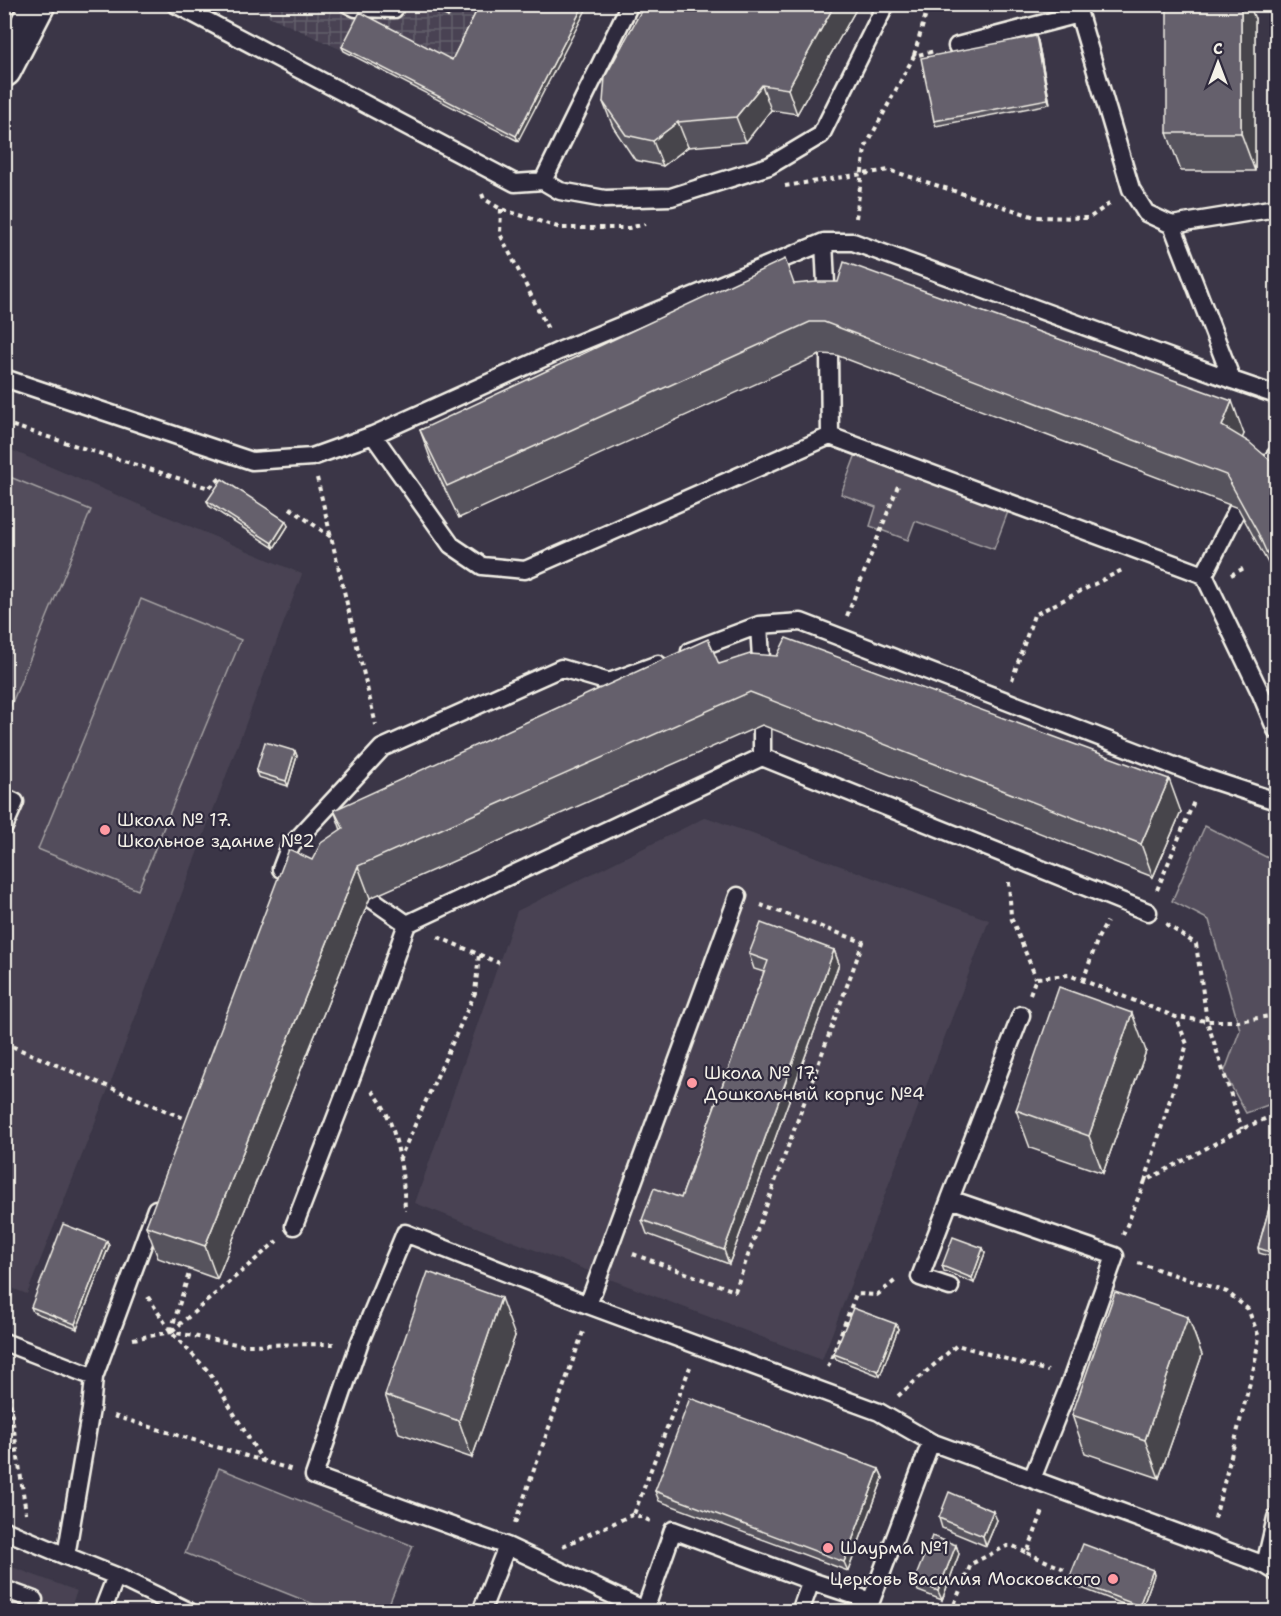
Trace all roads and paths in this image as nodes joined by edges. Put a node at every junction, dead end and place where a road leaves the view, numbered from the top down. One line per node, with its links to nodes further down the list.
1 (39, 4): 11 (street)
2 (175, 4): 12 (lane)
3 (348, 4): 4 (lane)
4 (396, 4)
5 (630, 4): 14 (lane)
6 (886, 4): 14 (lane)
7 (929, 4): 10 (path)
8 (1077, 9): 9 (lane); 16 (lane)
9 (957, 46): 10 (path)
10 (914, 56): 13 (path)
11 (4, 70)
12 (470, 159): 14 (lane); 18 (path)
13 (863, 174): 15 (path); 16 (path); 22 (path)
14 (543, 181)
15 (779, 188)
16 (1131, 189): 20 (lane)
17 (1276, 208): 20 (lane)
18 (501, 209): 19 (path); 24 (path)
19 (652, 222)
20 (1172, 225): 27 (lane)
21 (824, 242): 22 (lane); 23 (lane); 24 (lane)
22 (853, 242): 27 (lane)
23 (828, 314)
24 (559, 351): 30 (lane)
25 (829, 354): 31 (lane)
26 (4, 378): 33 (lane)
27 (1232, 380): 28 (lane)
28 (1276, 395)
29 (4, 423): 36 (path)
30 (373, 435): 31 (lane); 33 (lane)
31 (830, 436): 34 (lane)
32 (1276, 455): 35 (lane)
33 (312, 457): 39 (path)
34 (906, 464): 40 (lane); 43 (path)
35 (1261, 474)
36 (224, 476)
37 (290, 508): 39 (path)
38 (1238, 508): 41 (lane)
39 (332, 538): 48 (path)
40 (1151, 555): 41 (lane); 45 (path)
41 (1204, 575): 47 (lane)
42 (759, 625): 43 (lane); 44 (lane); 48 (lane)
43 (839, 636): 45 (lane)
44 (762, 686)
45 (1005, 700): 51 (lane)
46 (762, 725): 49 (lane)
47 (1276, 730)
48 (382, 748): 54 (lane)
49 (762, 757): 55 (lane); 61 (lane)
50 (4, 797): 53 (lane)
51 (1276, 801)
52 (1188, 818): 60 (path)
53 (4, 827)
54 (289, 848): 56 (lane); 57 (lane)
55 (1008, 856): 60 (lane); 65 (path)
56 (306, 859)
57 (277, 881)
58 (738, 896): 82 (lane); 82 (path)
59 (370, 898): 61 (lane)
60 (1148, 912): 70 (path)
61 (407, 924): 63 (path); 72 (lane)
62 (1098, 938): 66 (path)
63 (479, 954): 64 (path); 76 (path)
64 (499, 963)
65 (1036, 978): 66 (path); 68 (path)
66 (1083, 981): 69 (path)
67 (1276, 1014): 70 (path)
68 (1021, 1015): 80 (lane)
69 (1176, 1017): 70 (path); 77 (path)
70 (1207, 1021): 75 (path)
71 (4, 1043): 74 (path)
72 (353, 1073): 76 (path); 81 (lane)
73 (1276, 1114): 75 (path)
74 (188, 1120)
75 (1242, 1129): 77 (path)
76 (399, 1160): 78 (path)
77 (1145, 1181): 84 (path)
78 (404, 1183)
79 (160, 1196): 86 (lane)
80 (950, 1199): 83 (lane); 84 (lane)
81 (294, 1226): 89 (path)
82 (610, 1245): 88 (lane)
83 (929, 1253): 87 (lane); 97 (path)
84 (1115, 1256): 96 (lane); 110 (path)
85 (190, 1270): 89 (path)
86 (132, 1272): 89 (path); 91 (lane)
87 (950, 1287)
88 (590, 1305): 92 (lane); 93 (lane); 111 (path)
89 (171, 1332): 91 (path); 92 (path); 101 (path)
90 (4, 1342): 95 (lane)
91 (107, 1344): 95 (lane)
92 (359, 1344): 102 (lane)
93 (698, 1346): 97 (lane); 105 (path)
94 (4, 1363): 109 (path)
95 (94, 1377): 98 (lane)
96 (1072, 1378): 99 (path); 103 (lane)
97 (820, 1390): 99 (lane)
98 (91, 1409): 101 (path); 113 (lane)
99 (879, 1412): 100 (lane)
100 (931, 1442): 103 (lane); 118 (lane)
101 (262, 1461): 102 (path)
102 (314, 1476): 111 (lane)
103 (1032, 1479): 104 (lane)
104 (1052, 1487): 110 (lane); 112 (path)
105 (634, 1514): 108 (path); 114 (path)
106 (1276, 1518): 116 (lane)
107 (4, 1530): 109 (lane)
108 (674, 1530): 118 (lane); 124 (lane)
109 (30, 1540): 113 (lane)
110 (1208, 1544): 116 (lane)
111 (507, 1546): 114 (lane); 123 (lane)
112 (1027, 1552): 115 (path); 126 (path)
113 (66, 1556): 117 (lane)
114 (535, 1559): 124 (lane)
115 (1064, 1569)
116 (1271, 1569)
117 (116, 1576): 121 (lane); 122 (lane)
118 (811, 1581): 125 (lane)
119 (4, 1589): 120 (lane)
120 (34, 1600)
121 (102, 1611)
122 (190, 1611)
123 (481, 1611)
124 (647, 1611)
125 (800, 1611)
126 (951, 1611)

